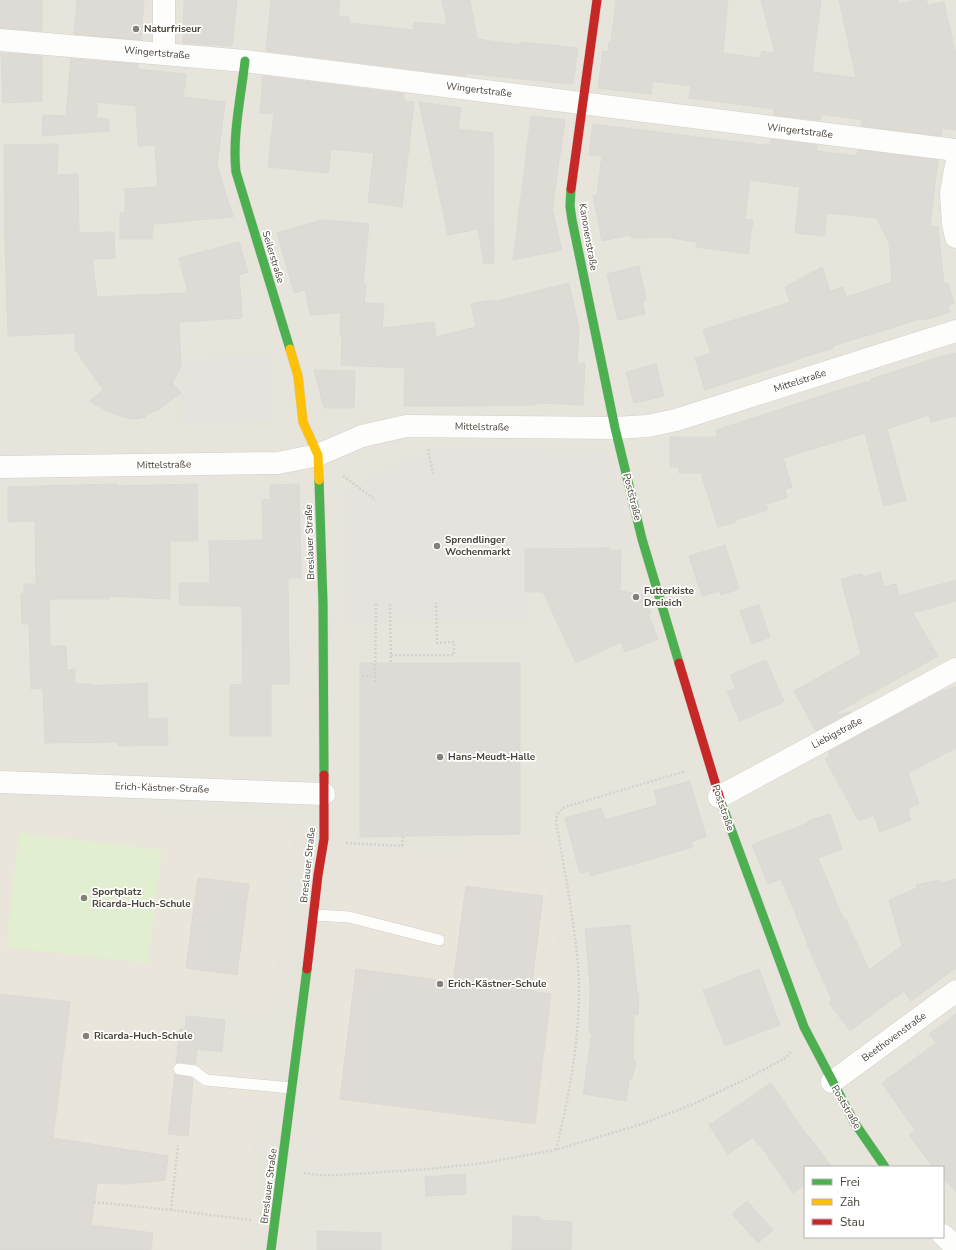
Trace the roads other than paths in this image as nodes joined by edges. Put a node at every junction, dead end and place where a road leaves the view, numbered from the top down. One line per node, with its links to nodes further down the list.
1 (164, 0): 4 (street)
2 (597, 0): 6 (street, Kanonenstraße)
3 (0, 40): 4 (street, Wingertstraße)
4 (164, 54): 5 (street, Wingertstraße)
5 (245, 61): 6 (street, Wingertstraße); 12 (street, Seilerstraße)
6 (583, 103): 7 (street, Wingertstraße); 11 (street, Kanonenstraße)
7 (956, 150)
8 (956, 165): 9 (street)
9 (956, 237)
10 (956, 331): 11 (street, Mittelstraße)
11 (615, 428): 12 (street, Mittelstraße); 17 (street, Poststraße)
12 (318, 455): 13 (street, Mittelstraße); 16 (street, Breslauer Straße)
13 (0, 467)
14 (956, 669): 17 (street, Liebigstraße)
15 (0, 782): 16 (street, Erich-Kästner-Straße)
16 (324, 794): 18 (street, Breslauer Straße)
17 (719, 797): 22 (street, Poststraße)
18 (314, 915): 19 (lane); 23 (street, Breslauer Straße)
19 (439, 940)
20 (956, 991): 22 (street, Beethovenstraße)
21 (179, 1069): 23 (lane)
22 (832, 1082): 24 (street, Poststraße)
23 (291, 1088): 27 (street, Breslauer Straße)
24 (884, 1166)
25 (944, 1236): 26 (street)
26 (956, 1247)
27 (271, 1250)

